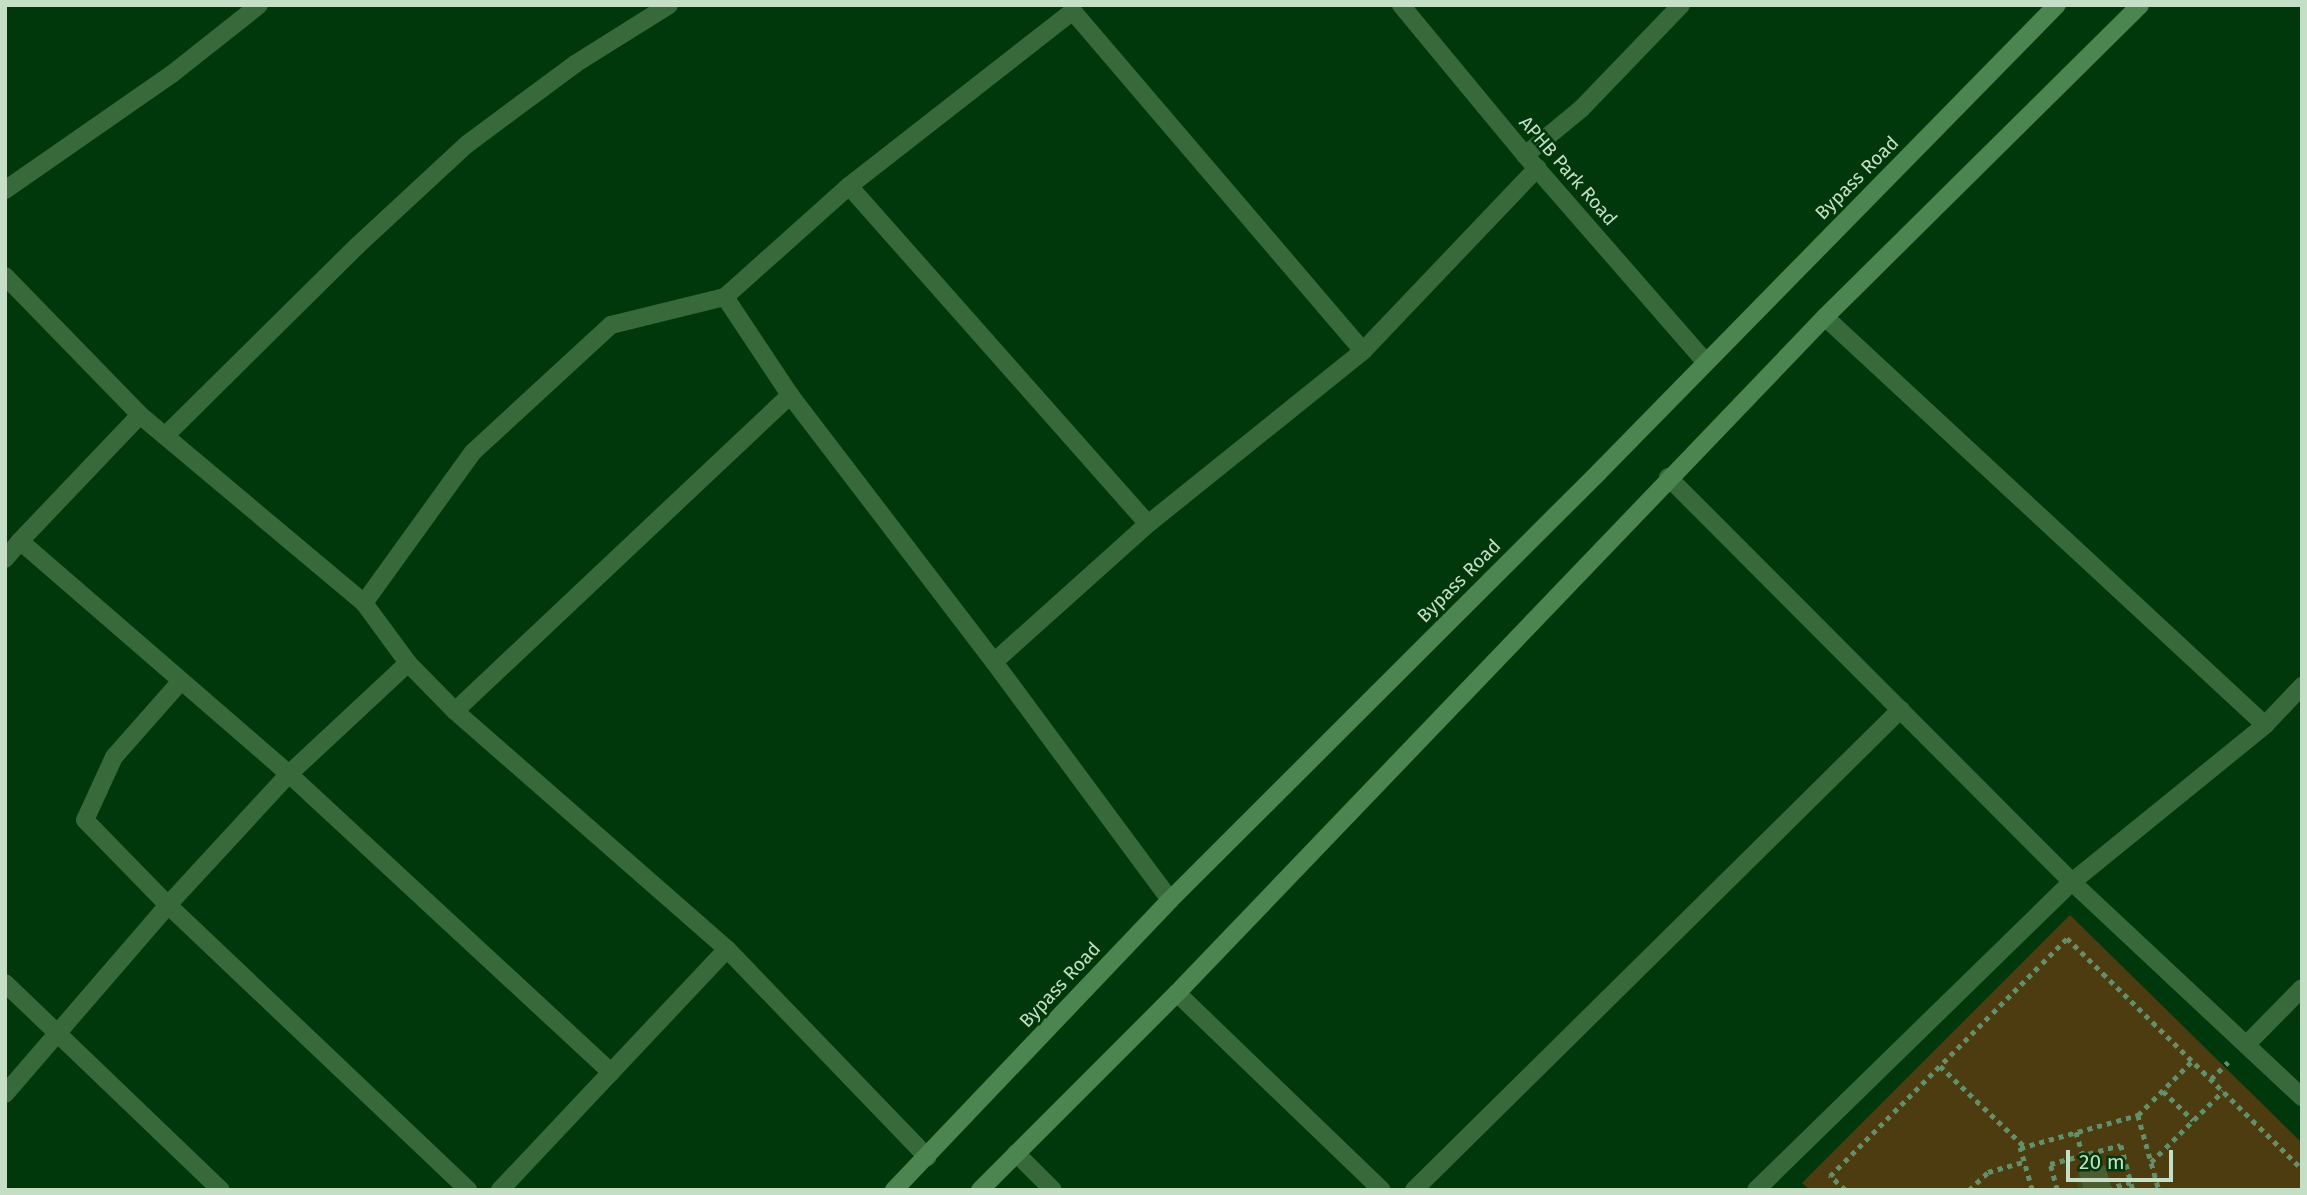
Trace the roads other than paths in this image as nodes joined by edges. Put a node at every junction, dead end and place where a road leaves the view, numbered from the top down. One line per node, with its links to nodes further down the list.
1 (259, 5): 10 (street)
2 (669, 5): 18 (street)
3 (1401, 5): 8 (street, APHB Park Road)
4 (1681, 5): 8 (street)
5 (2057, 5): 15 (main road, Bypass Road)
6 (2140, 5): 13 (main road)
7 (1071, 8): 9 (street); 14 (street)
8 (1531, 161): 14 (street); 15 (street, APHB Park Road)
9 (849, 186): 12 (street); 20 (street)
10 (5, 190)
11 (5, 276): 17 (street)
12 (725, 297): 16 (street); 23 (street)
13 (1825, 317): 19 (main road); 30 (street)
14 (1363, 351): 20 (street)
15 (1705, 361): 33 (main road, Bypass Road)
16 (790, 395): 24 (street); 29 (street)
17 (140, 415): 18 (street); 21 (street)
18 (165, 436): 23 (street)
19 (1668, 477): 28 (street); 38 (main road)
20 (1148, 524): 24 (street)
21 (20, 541): 22 (street); 26 (street)
22 (5, 559)
23 (364, 603): 25 (street)
24 (994, 662): 33 (street)
25 (408, 663): 29 (street); 31 (street)
26 (181, 681): 31 (street); 34 (street)
27 (2302, 686): 30 (street)
28 (1901, 709): 32 (street); 54 (street)
29 (455, 712): 35 (street)
30 (2264, 725): 32 (street)
31 (289, 774): 34 (street); 41 (street)
32 (2072, 882): 40 (street); 46 (street)
33 (1170, 900): 45 (main road, Bypass Road)
34 (169, 905): 39 (street); 48 (street)
35 (727, 948): 41 (street); 45 (street)
36 (5, 983): 39 (street)
37 (2302, 988): 40 (street)
38 (1177, 993): 44 (main road); 53 (street)
39 (56, 1033): 42 (street); 47 (street)
40 (2247, 1044): 43 (street)
41 (611, 1072): 49 (street)
42 (5, 1094)
43 (2302, 1097)
44 (1016, 1153): 51 (main road); 52 (street)
45 (927, 1157): 50 (main road, Bypass Road)
46 (1768, 1186)
47 (221, 1190)
48 (468, 1190)
49 (500, 1190)
50 (894, 1190)
51 (980, 1190)
52 (1053, 1190)
53 (1382, 1190)
54 (1414, 1190)

